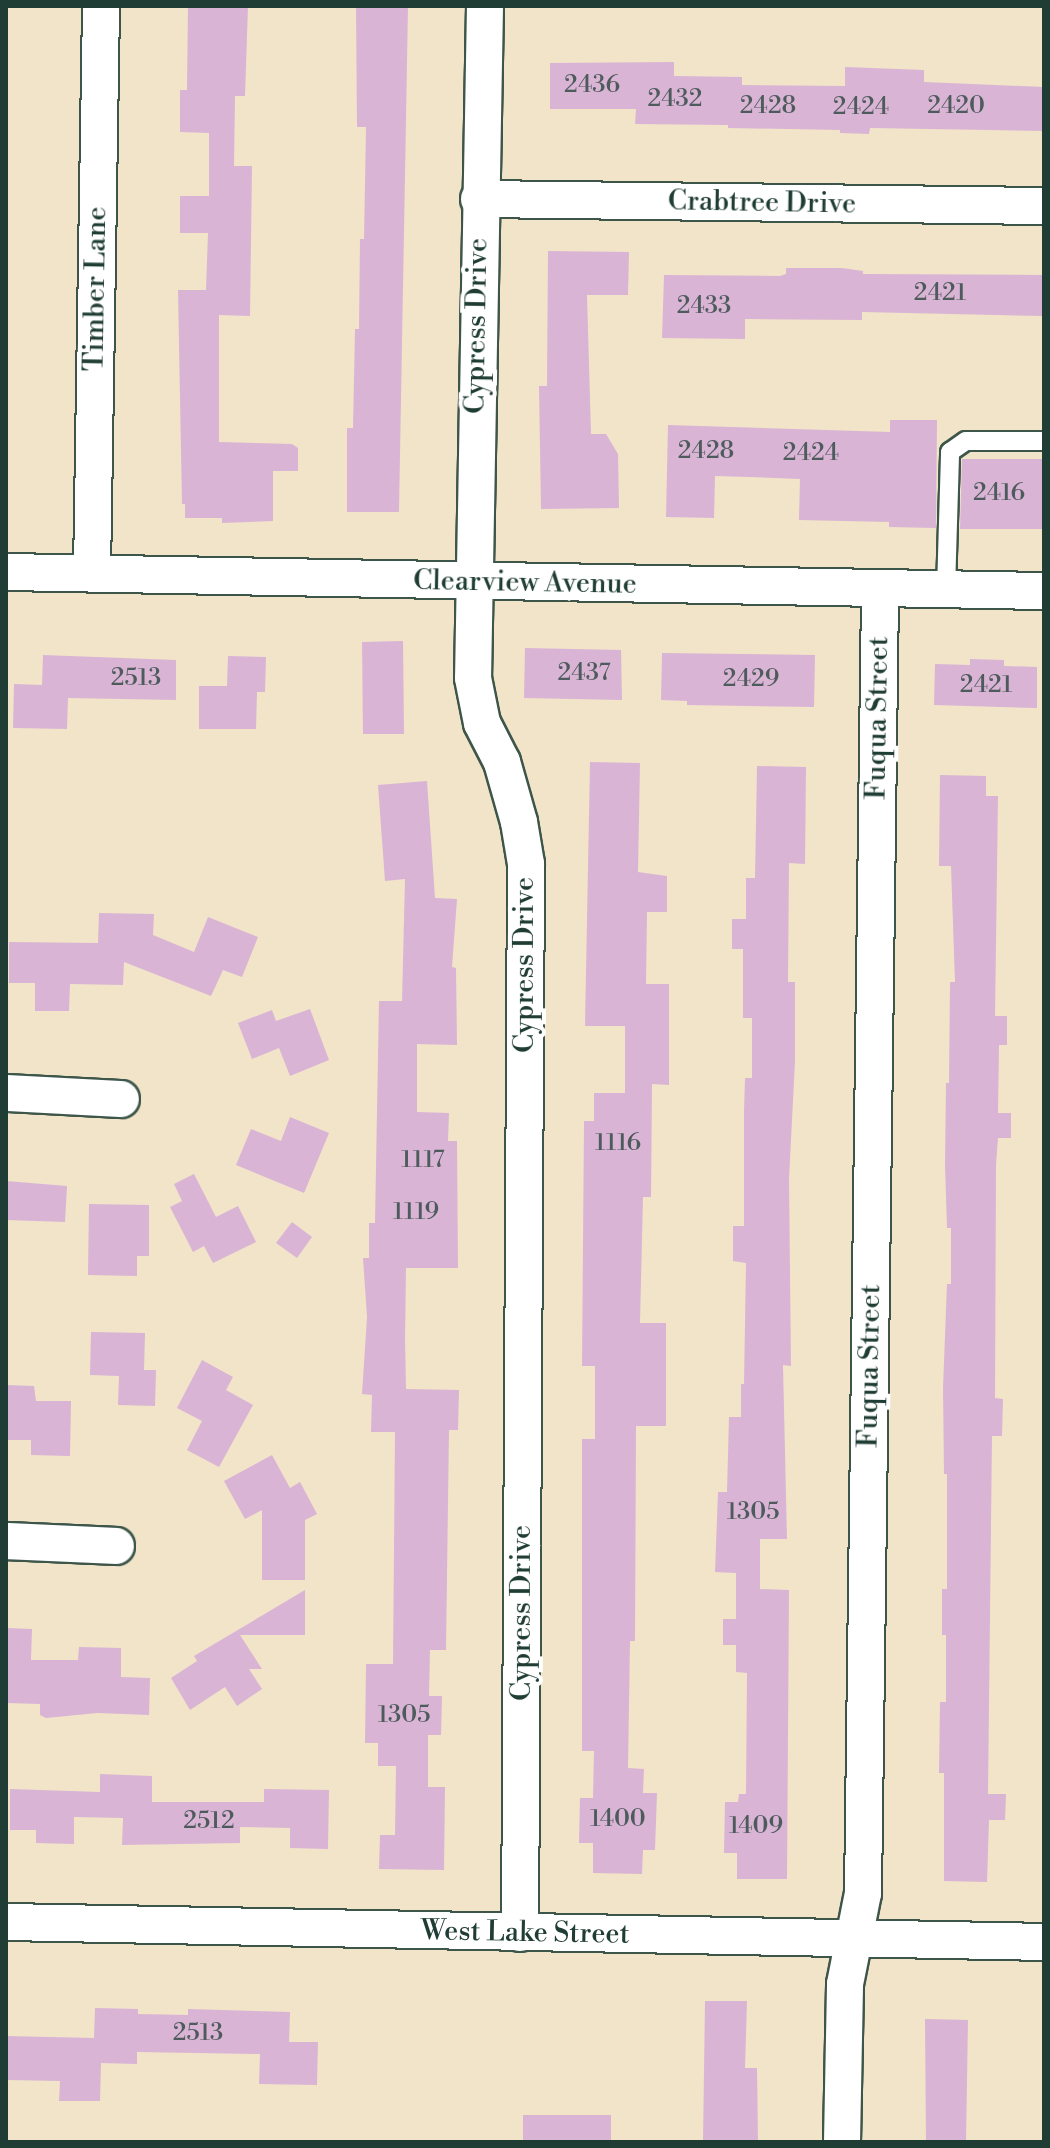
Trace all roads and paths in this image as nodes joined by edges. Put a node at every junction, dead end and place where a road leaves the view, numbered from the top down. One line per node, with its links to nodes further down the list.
1 (101, 6): 7 (street, Timber Lane)
2 (485, 6): 3 (street, Cypress Drive)
3 (479, 199): 4 (street, Crabtree Drive); 8 (street, Cypress Drive)
4 (1044, 206)
5 (1044, 441): 10 (lane)
6 (6, 572): 7 (street, Clearview Avenue)
7 (92, 573): 8 (street, Clearview Avenue)
8 (472, 582): 9 (street, Clearview Avenue); 17 (street, Cypress Drive)
9 (880, 588): 10 (street, Clearview Avenue); 18 (street, Fuqua Street)
10 (946, 590): 11 (street, Clearview Avenue)
11 (1044, 591)
12 (6, 1093): 13 (street)
13 (121, 1099)
14 (6, 1541): 15 (street)
15 (116, 1546)
16 (6, 1922): 17 (street, West Lake Street)
17 (520, 1933): 18 (street, West Lake Street)
18 (856, 1939): 19 (street, West Lake Street); 20 (street, Fuqua Street)
19 (1044, 1942)
20 (842, 2142)

